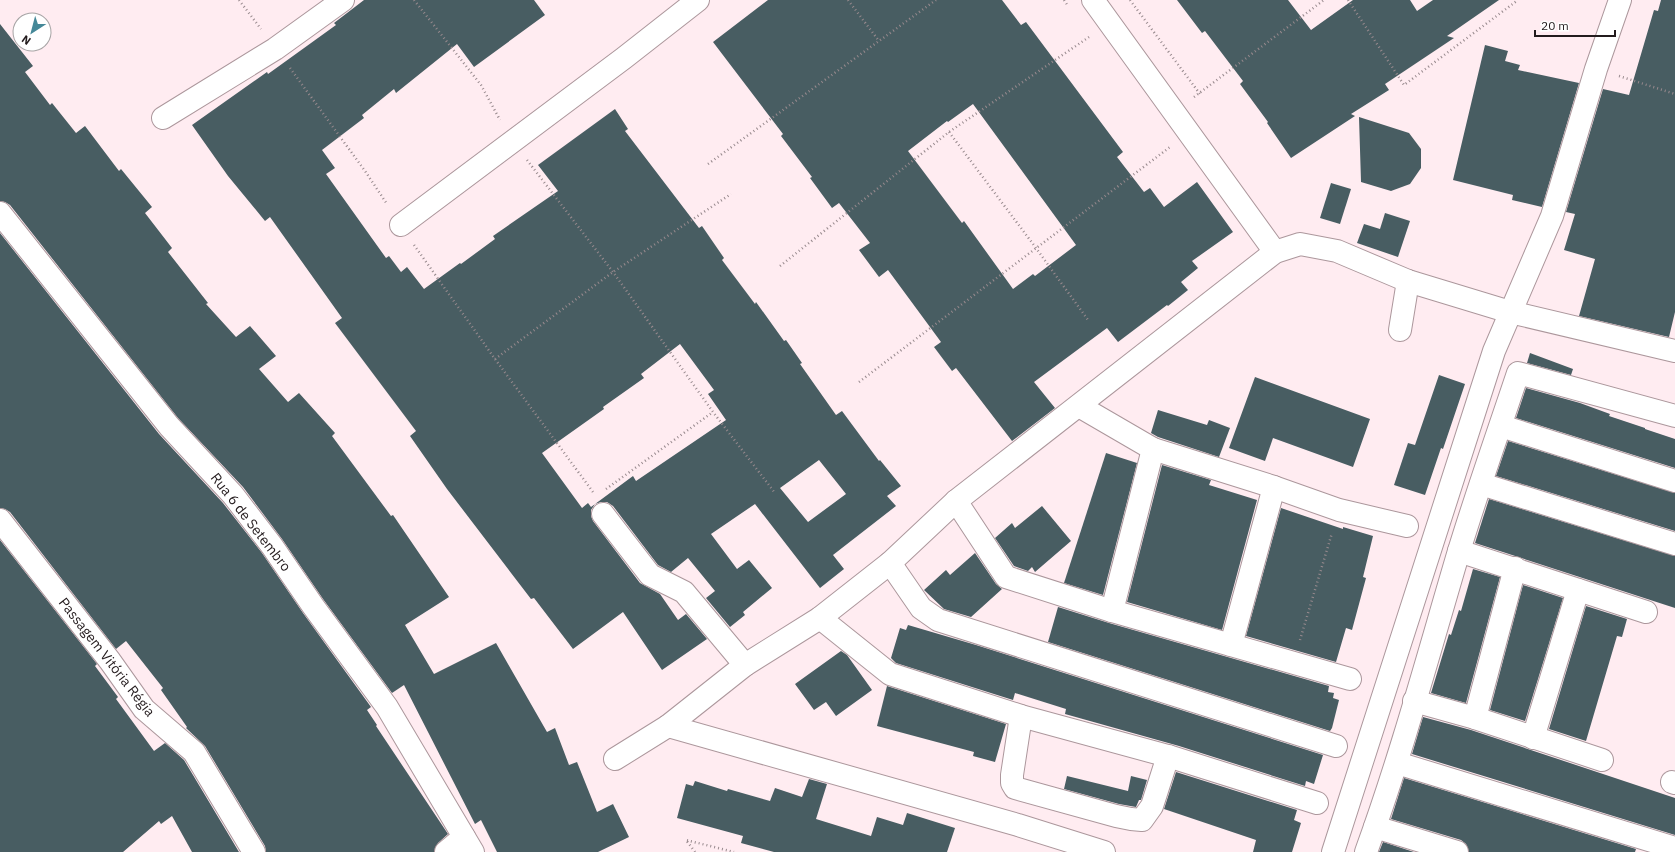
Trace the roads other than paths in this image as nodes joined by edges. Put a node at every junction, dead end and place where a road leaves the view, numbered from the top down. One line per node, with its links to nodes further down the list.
1 (343, 0): 5 (street)
2 (698, 0): 7 (street)
3 (1093, 0): 8 (street)
4 (1620, 0): 10 (street)
5 (163, 118)
6 (0, 213): 47 (street, Rua 6 de Setembro)
7 (401, 225)
8 (1275, 252): 9 (street); 13 (street)
9 (1408, 281): 10 (street); 11 (street)
10 (1510, 312): 12 (street); 52 (street)
11 (1400, 330)
12 (1675, 351)
13 (1079, 406): 16 (street); 20 (street)
14 (1675, 416): 15 (street)
15 (1500, 426): 17 (street); 18 (street)
16 (1153, 449): 19 (street); 29 (street)
17 (1675, 481)
18 (1481, 484): 24 (street); 25 (street)
19 (1274, 487): 23 (street); 32 (street)
20 (956, 501): 26 (street); 29 (street)
21 (600, 505): 33 (street)
22 (0, 520): 49 (street, Passagem Vitória Régia)
23 (1407, 526)
24 (1675, 544)
25 (1459, 551): 27 (street); 35 (street)
26 (890, 563): 31 (street); 40 (street)
27 (1515, 568): 28 (street); 37 (street)
28 (1578, 590): 30 (street); 39 (street)
29 (1112, 611): 32 (street)
30 (1646, 612)
31 (820, 618): 33 (street); 36 (street)
32 (1231, 645): 34 (street)
33 (745, 665): 38 (street)
34 (1350, 679)
35 (1414, 701): 37 (street); 44 (street)
36 (1021, 716): 41 (street); 41 (street)
37 (1475, 718): 39 (street)
38 (668, 726): 42 (street); 51 (street)
39 (1533, 738): 43 (street)
40 (1336, 746)
41 (1168, 756): 45 (street)
42 (616, 759)
43 (1602, 760)
44 (1397, 763): 46 (street); 48 (street)
45 (1317, 803)
46 (1375, 827): 53 (street); 54 (street)
47 (468, 845): 50 (street)
48 (1675, 848)
49 (254, 852)
50 (446, 852)
51 (1104, 852)
52 (1333, 852)
53 (1366, 852)
54 (1457, 852)

